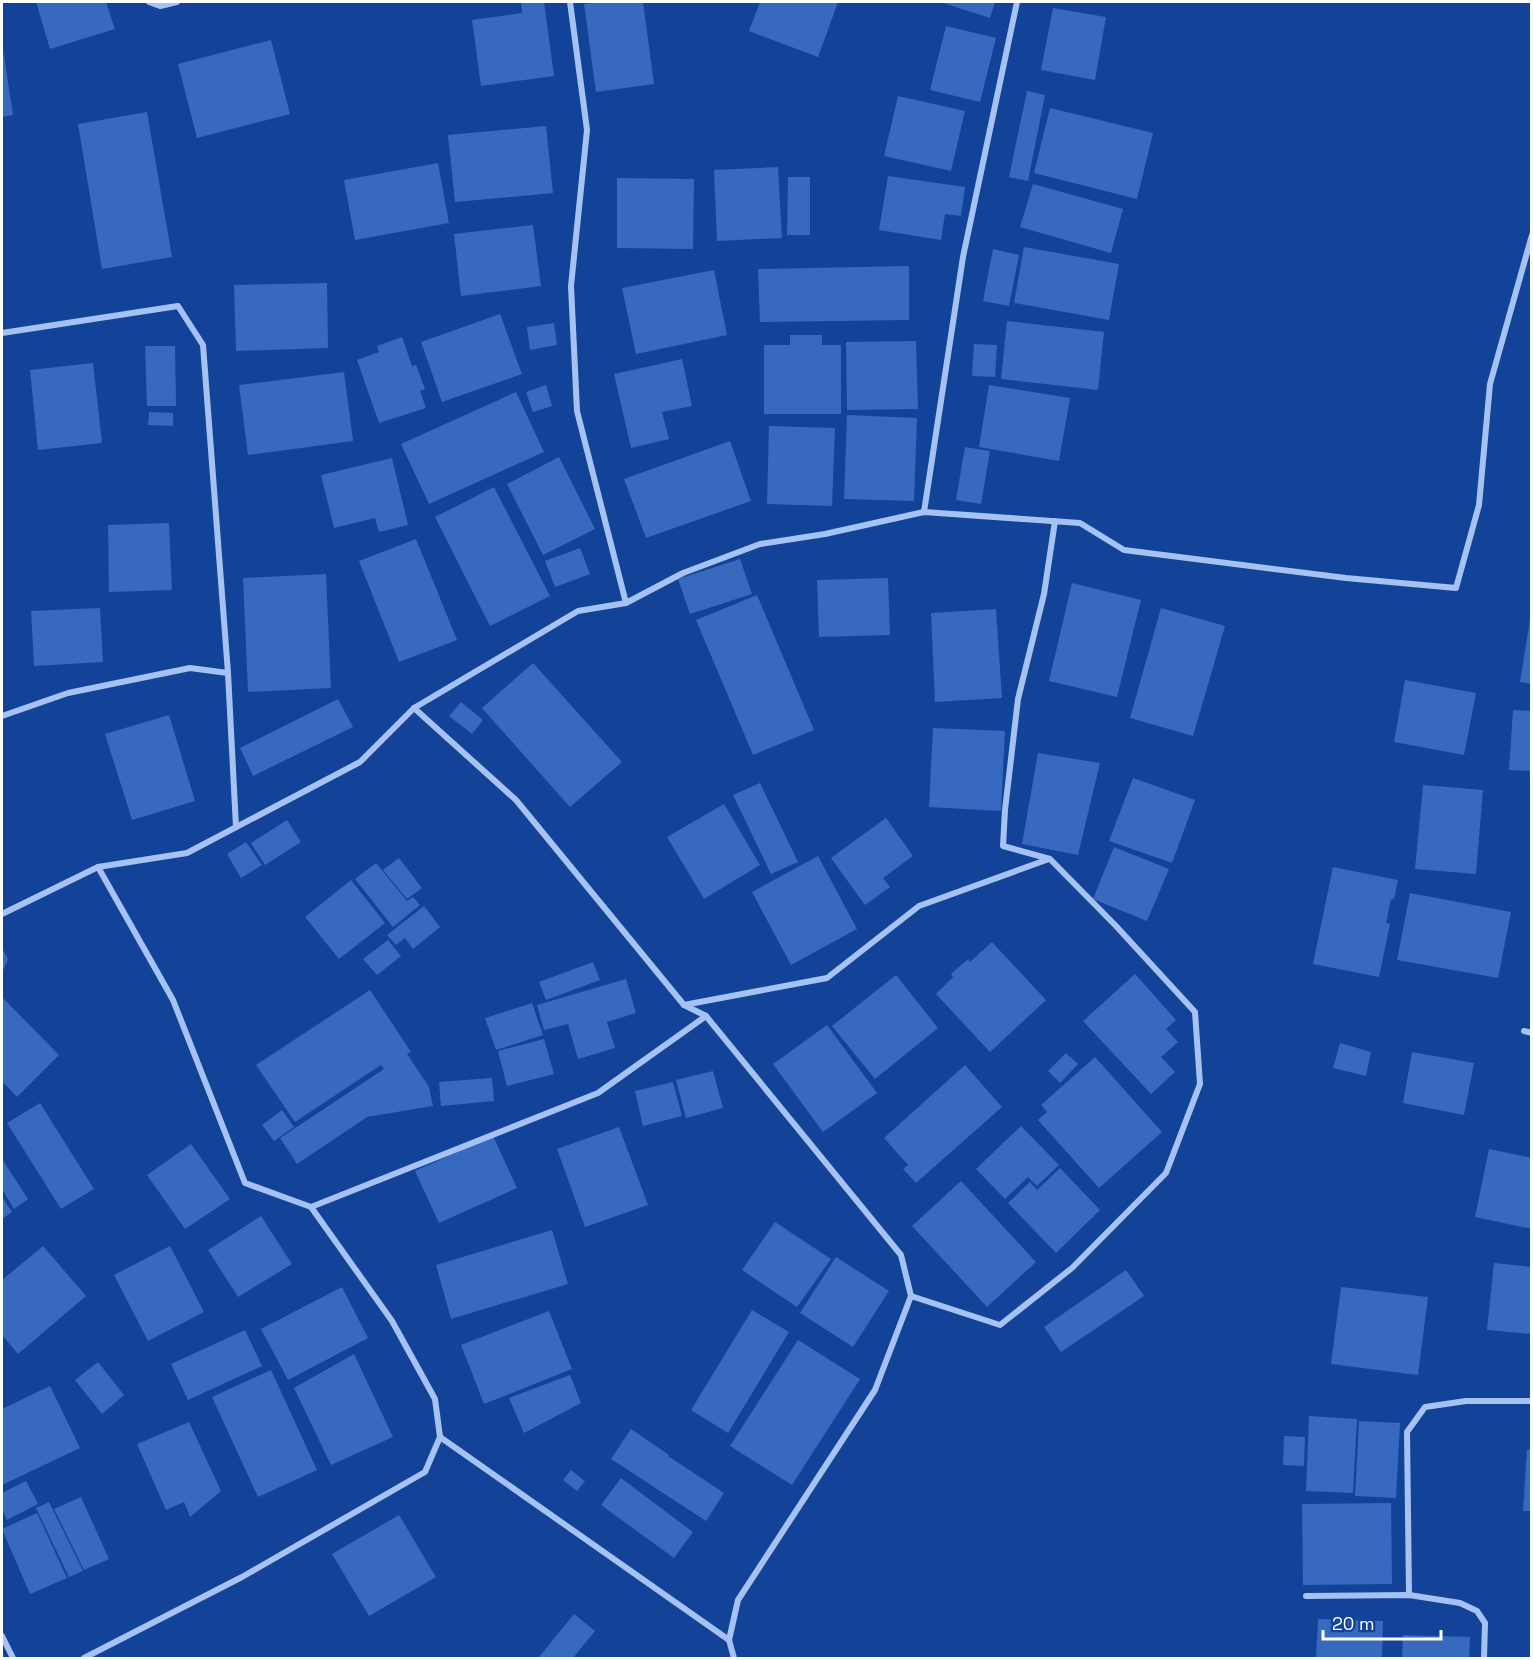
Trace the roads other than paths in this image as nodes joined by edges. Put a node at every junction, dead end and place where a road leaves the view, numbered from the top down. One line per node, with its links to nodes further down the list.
1 (149, 2): 2 (street)
2 (177, 2)
3 (570, 2): 9 (street)
4 (1017, 2): 7 (street)
5 (1532, 235): 8 (street)
6 (2, 333): 10 (street)
7 (924, 512): 8 (street); 9 (street)
8 (1055, 521): 14 (street)
9 (626, 603): 11 (street)
10 (228, 673): 12 (street); 13 (street)
11 (414, 708): 13 (street); 17 (street)
12 (2, 716)
13 (236, 827): 15 (street)
14 (1050, 859): 17 (street); 20 (street)
15 (98, 867): 16 (street); 19 (street)
16 (2, 914)
17 (684, 1005): 18 (street)
18 (706, 1016): 19 (street); 20 (street)
19 (311, 1207): 22 (street)
20 (910, 1296): 26 (street)
21 (1532, 1401): 23 (street)
22 (440, 1437): 26 (street); 28 (street)
23 (1408, 1595): 24 (street); 30 (street)
24 (1306, 1596)
25 (2, 1636): 27 (street)
26 (729, 1640): 29 (street)
27 (13, 1659)
28 (84, 1659)
29 (734, 1659)
30 (1484, 1659)

